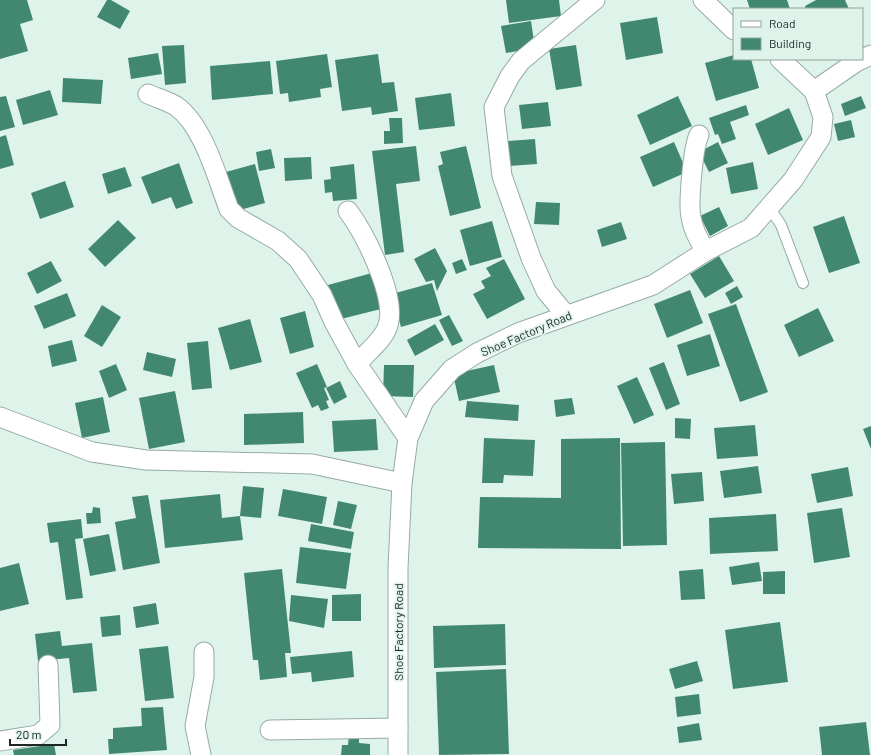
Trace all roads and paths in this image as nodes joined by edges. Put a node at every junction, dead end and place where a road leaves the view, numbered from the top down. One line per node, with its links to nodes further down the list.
1 (595, 0): 13 (street)
2 (703, 0): 3 (street)
3 (733, 29)
4 (781, 60): 6 (street, Shoe Factory Road)
5 (860, 60): 6 (street)
6 (814, 91): 9 (street, Shoe Factory Road)
7 (148, 94): 14 (street)
8 (699, 135): 11 (street)
9 (769, 207): 11 (street, Shoe Factory Road); 12 (lane)
10 (348, 211): 14 (street)
11 (706, 251): 13 (street, Shoe Factory Road)
12 (803, 283)
13 (566, 315): 16 (street, Shoe Factory Road)
14 (357, 364): 16 (street)
15 (0, 417): 17 (street)
16 (408, 438): 17 (street, Shoe Factory Road)
17 (402, 483): 20 (street, Shoe Factory Road)
18 (204, 652): 23 (street)
19 (48, 665): 22 (street)
20 (398, 728): 21 (street); 24 (street, Shoe Factory Road)
21 (270, 730)
22 (0, 741)
23 (201, 755)
24 (398, 755)

